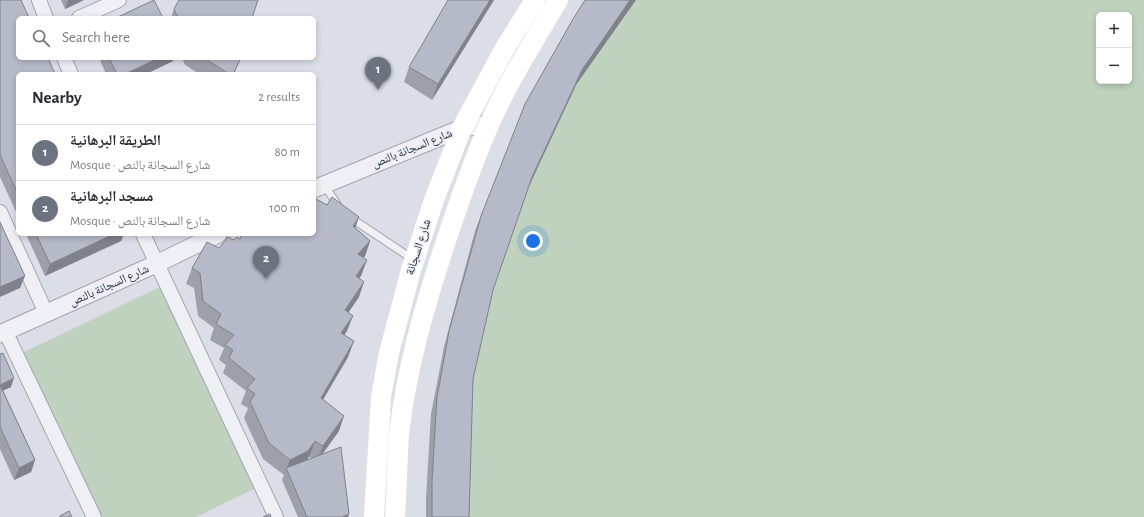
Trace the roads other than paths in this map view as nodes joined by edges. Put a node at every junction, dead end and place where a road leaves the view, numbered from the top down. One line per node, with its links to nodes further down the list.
1 (39, 0): 5 (street)
2 (119, 0): 6 (street)
3 (535, 0): 10 (main road, شارع السجانة)
4 (558, 0): 9 (main road, شارع السجانة)
5 (45, 16)
6 (83, 16)
7 (65, 60): 8 (street)
8 (70, 72)
9 (489, 124): 10 (street, شارع السجانة بالنص); 22 (main road, شارع السجانة)
10 (462, 128): 11 (street, شارع السجانة بالنص); 15 (main road, شارع السجانة)
11 (319, 187): 15 (lane)
12 (0, 212): 17 (street)
13 (144, 236): 16 (street)
14 (214, 236): 16 (street, شارع السجانة بالنص)
15 (414, 260): 21 (main road, شارع السجانة)
16 (156, 264): 17 (street, شارع السجانة بالنص); 20 (street)
17 (46, 313): 18 (street, شارع السجانة بالنص)
18 (3, 332): 19 (street)
19 (94, 517)
20 (276, 517)
21 (374, 517)
22 (395, 517)

